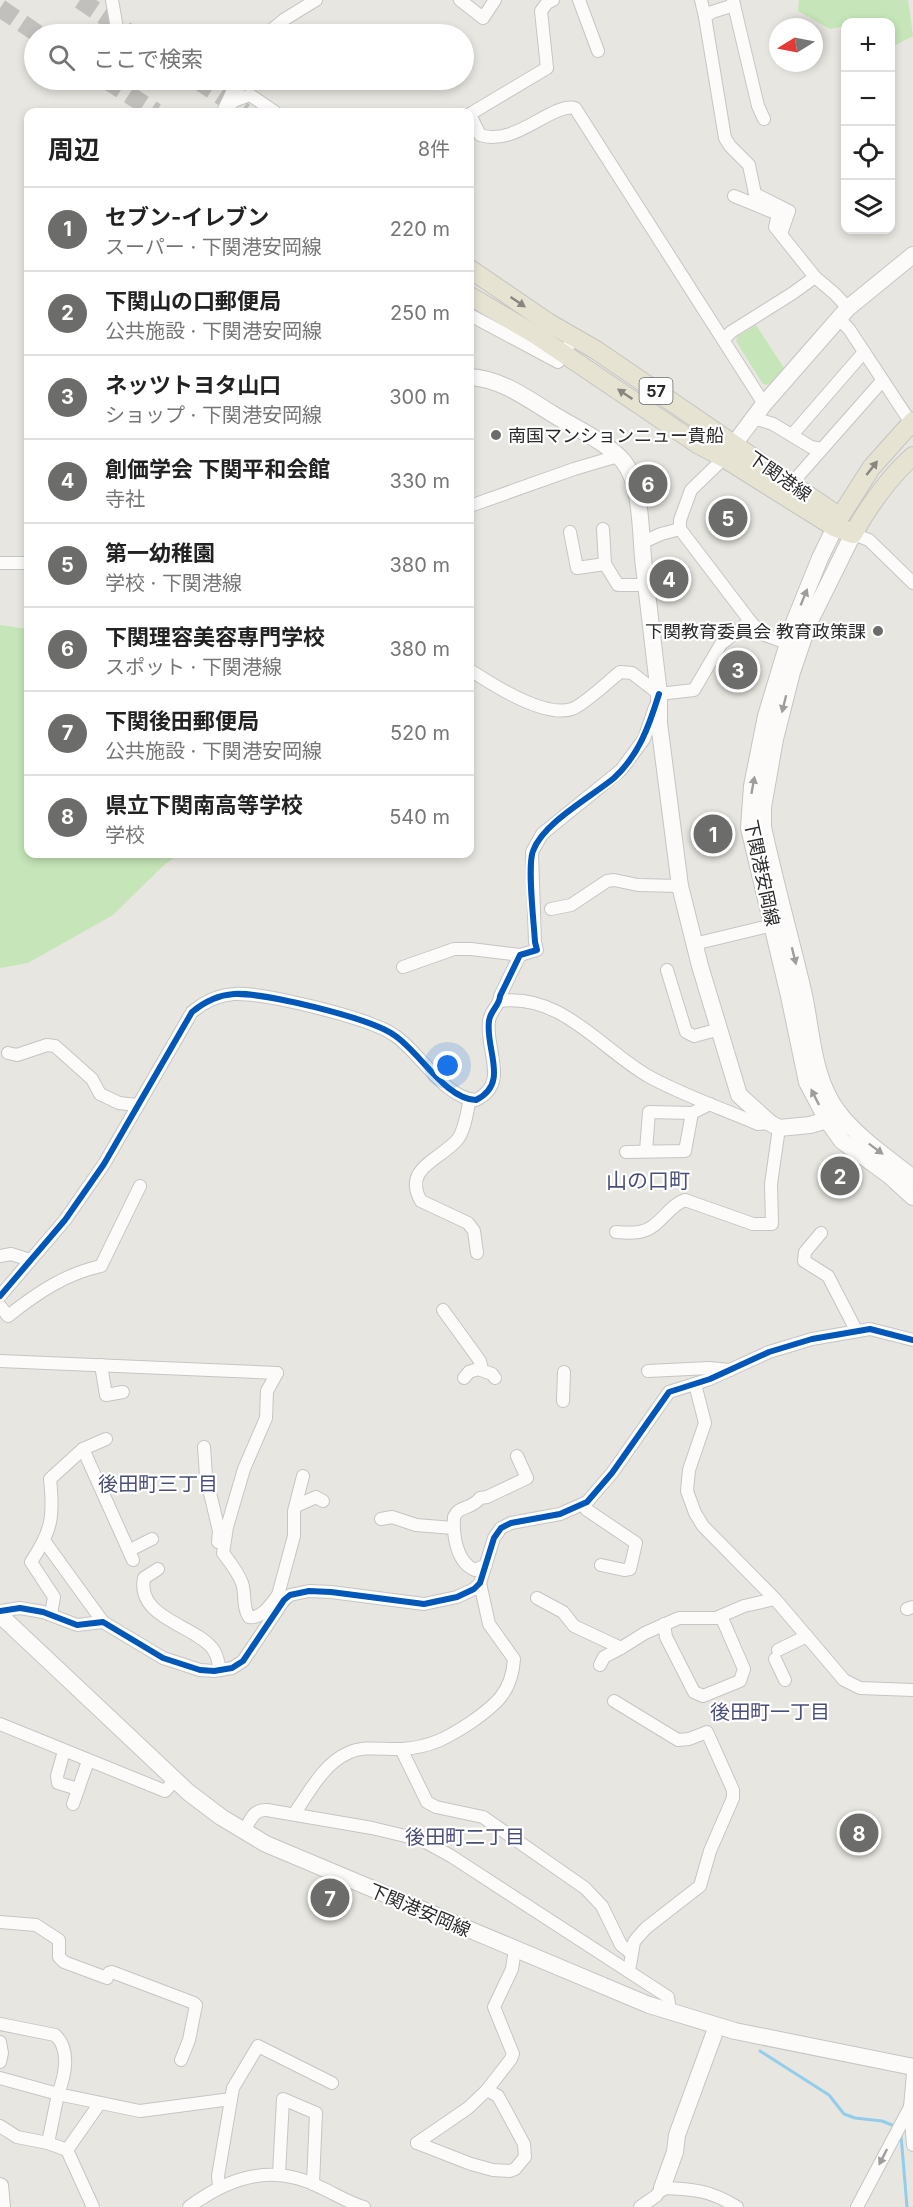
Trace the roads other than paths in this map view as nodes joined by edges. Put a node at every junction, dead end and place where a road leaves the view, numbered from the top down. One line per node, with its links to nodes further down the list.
1 (112, 0): 10 (street)
2 (316, 0): 11 (street)
3 (460, 0): 4 (street)
4 (495, 0)
5 (553, 0): 16 (street)
6 (579, 0): 12 (street)
7 (701, 0): 9 (street)
8 (734, 2): 9 (street); 17 (street)
9 (705, 17): 20 (street)
10 (115, 24)
11 (279, 24)
12 (598, 51)
13 (235, 90): 14 (main road)
14 (227, 107): 15 (street)
15 (269, 108)
16 (474, 112)
17 (764, 118)
18 (474, 122): 27 (street)
19 (734, 196): 20 (street)
20 (781, 234): 23 (street)
21 (913, 255): 25 (main road)
22 (474, 272): 28 (main road, 下関港線 / 57, one-way to 28)
23 (815, 277): 25 (street); 27 (street)
24 (474, 298): 28 (main road, 下関港線 / 57)
25 (843, 314): 29 (street); 34 (main road)
26 (474, 317): 28 (street)
27 (724, 339): 34 (street)
28 (569, 346): 38 (main road, 下関港線 / 57)
29 (864, 352): 33 (street); 36 (street)
30 (474, 372): 32 (street)
31 (474, 377): 32 (main road)
32 (487, 378): 39 (main road)
33 (882, 381): 35 (street); 37 (street)
34 (759, 411): 36 (street); 38 (main road)
35 (912, 422): 43 (main road, one-way to 35)
36 (792, 435): 37 (street)
37 (822, 449): 41 (street)
38 (729, 451): 41 (main road, 下関港線 / 57); 43 (main road, 下関港線 / 57); 45 (street)
39 (618, 456): 42 (street); 48 (main road)
40 (913, 456): 47 (main road)
41 (792, 483): 43 (main road, 下関港線 / 57)
42 (474, 505)
43 (837, 522): 47 (main road, 下関港線 / 57); 55 (main road, 下関港安岡線, one-way to 43)
44 (603, 529): 51 (street)
45 (680, 529): 48 (street); 54 (street)
46 (570, 532): 51 (street)
47 (853, 534): 52 (street); 55 (main road, 下関港安岡線)
48 (641, 543): 53 (main road)
49 (24, 562): 50 (street)
50 (0, 563)
51 (605, 564): 53 (street)
52 (913, 583)
53 (646, 585): 57 (main road)
54 (750, 621): 55 (street); 57 (street)
55 (794, 645): 60 (main road, 下関港安岡線, one-way to 55); 72 (main road, 下関港安岡線, one-way to 72)
56 (474, 672): 57 (street)
57 (658, 694): 58 (main road); 62 (street)
58 (680, 886): 59 (street); 61 (main road)
59 (551, 909)
60 (773, 925): 61 (street); 72 (main road, 下関港安岡線, one-way to 60)
61 (694, 944): 66 (main road)
62 (520, 955): 63 (street); 65 (street)
63 (403, 967)
64 (667, 970): 66 (street)
65 (500, 1001): 68 (street); 69 (street)
66 (720, 1029): 73 (main road)
67 (8, 1053): 70 (street)
68 (470, 1099): 70 (street); 81 (street)
69 (710, 1104): 71 (street); 73 (street)
70 (137, 1105): 83 (street)
71 (692, 1113): 74 (street); 74 (street)
72 (833, 1116): 73 (main road); 76 (main road, 下関港安岡線, one-way to 76); 78 (main road, 下関港安岡線)
73 (774, 1126): 79 (street)
74 (646, 1151): 75 (street)
75 (626, 1152)
76 (913, 1178)
77 (141, 1186): 85 (street)
78 (913, 1197)
79 (616, 1233)
80 (821, 1233): 87 (street)
81 (477, 1253)
82 (0, 1256): 83 (street)
83 (30, 1260): 84 (street)
84 (0, 1296)
85 (0, 1306)
86 (443, 1310): 91 (street)
87 (856, 1330): 88 (street); 92 (street)
88 (913, 1340)
89 (0, 1361): 90 (street)
90 (101, 1365): 98 (street); 112 (street)
91 (482, 1370): 95 (street); 96 (street)
92 (731, 1370): 93 (street); 97 (street)
93 (648, 1371)
94 (564, 1372): 99 (street)
95 (464, 1378)
96 (495, 1378)
97 (695, 1384): 106 (street); 119 (street)
98 (123, 1392)
99 (563, 1401)
100 (106, 1438): 102 (street)
101 (204, 1447): 112 (street)
102 (83, 1449): 110 (street); 111 (street)
103 (518, 1456): 109 (street)
104 (303, 1476): 107 (street)
105 (323, 1501): 107 (street)
106 (583, 1505): 113 (street); 114 (street)
107 (296, 1506): 117 (street)
108 (381, 1519): 109 (street)
109 (453, 1528): 113 (street)
110 (152, 1539)
111 (45, 1542): 121 (street); 123 (street)
112 (223, 1553): 117 (street)
113 (486, 1565): 116 (street)
114 (601, 1565)
115 (158, 1569): 128 (street)
116 (480, 1583): 117 (street); 133 (street)
117 (281, 1597): 128 (street)
118 (537, 1598): 126 (street)
119 (776, 1599): 122 (street); 125 (street)
120 (0, 1613): 121 (street); 136 (main road, 下関港安岡線)
121 (51, 1614): 123 (street)
122 (722, 1616): 124 (street); 124 (street)
123 (103, 1623): 128 (street)
124 (664, 1624): 126 (street)
125 (807, 1636): 129 (street); 130 (street)
126 (621, 1648): 127 (street)
127 (600, 1665)
128 (220, 1670)
129 (785, 1680)
130 (913, 1690)
131 (614, 1701): 143 (street)
132 (0, 1724): 134 (street)
133 (401, 1749): 139 (street); 143 (street)
134 (64, 1751): 135 (street); 137 (street)
135 (88, 1761): 136 (street); 137 (street)
136 (175, 1780): 140 (main road, 下関港安岡線)
137 (78, 1789): 138 (street)
138 (73, 1804)
139 (294, 1814): 140 (street); 144 (street)
140 (244, 1832): 142 (main road, 下関港安岡線)
141 (0, 1922): 149 (street)
142 (515, 1949): 145 (main road, 下関港安岡線); 155 (street)
143 (632, 1953): 144 (street)
144 (628, 1971): 145 (street)
145 (670, 2011): 147 (main road, 下関港安岡線)
146 (0, 2024): 156 (street)
147 (717, 2026): 151 (main road, 下関港安岡線); 168 (main road)
148 (0, 2042): 150 (street)
149 (181, 2060)
150 (0, 2062)
151 (913, 2067)
152 (913, 2073): 159 (street)
153 (0, 2078): 156 (street)
154 (332, 2083): 157 (street)
155 (487, 2090): 155 (street)
156 (58, 2094): 158 (street); 161 (street)
157 (231, 2099): 158 (street); 167 (street)
158 (100, 2103): 163 (street)
159 (910, 2107): 162 (street); 175 (street, one-way to 175)
160 (0, 2126): 161 (street)
161 (48, 2143): 163 (street)
162 (913, 2145)
163 (67, 2150): 170 (street)
164 (279, 2175): 166 (street); 166 (street); 167 (street)
165 (0, 2184): 169 (street)
166 (313, 2184): 172 (street)
167 (219, 2187): 171 (street)
168 (662, 2188): 173 (street); 174 (street)
169 (4, 2207)
170 (93, 2207)
171 (188, 2207)
172 (364, 2207)
173 (640, 2207)
174 (736, 2207)
175 (857, 2207)

